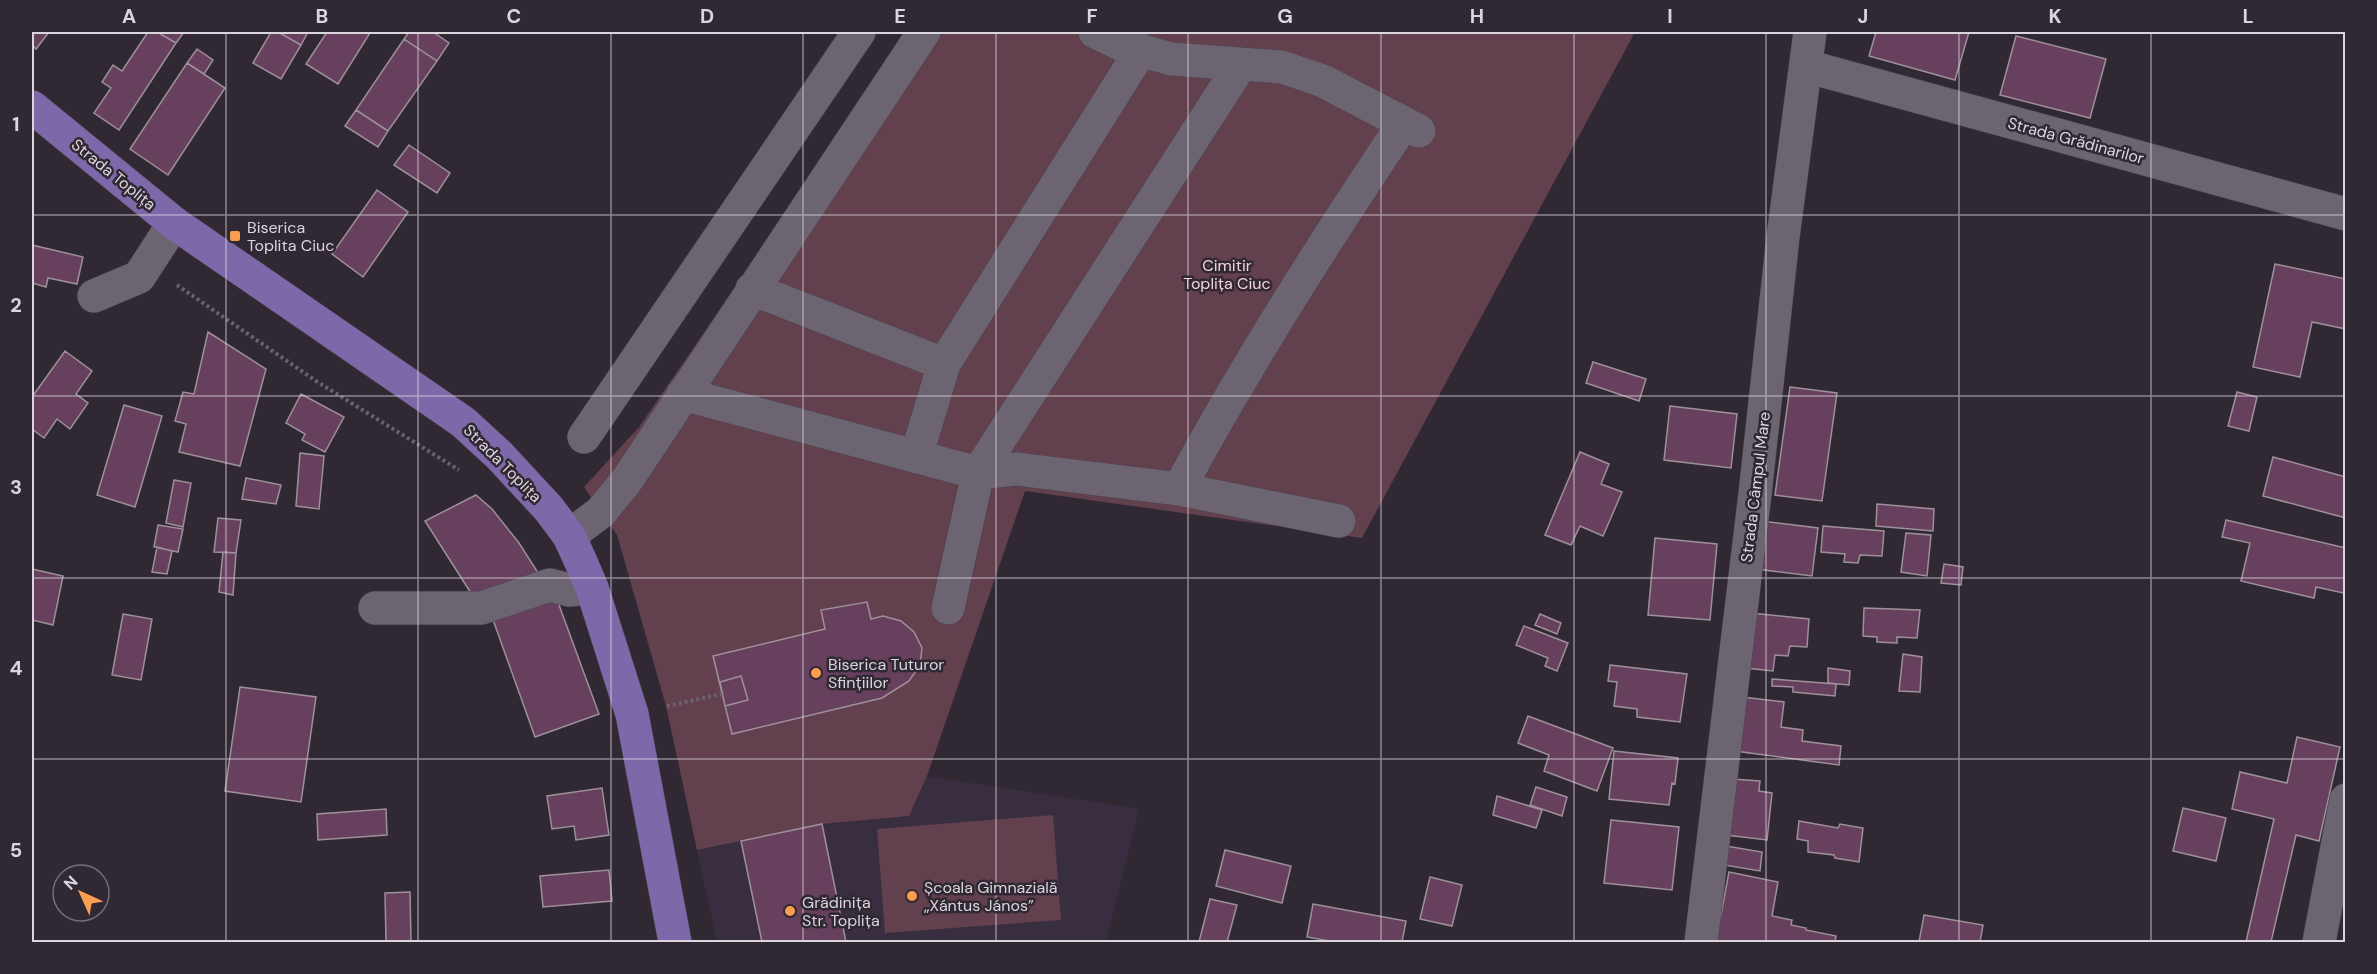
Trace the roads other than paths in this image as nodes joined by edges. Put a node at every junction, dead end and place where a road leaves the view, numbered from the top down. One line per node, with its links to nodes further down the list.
1 (859, 32): 15 (street)
2 (924, 32): 11 (street)
3 (1095, 32): 5 (street)
4 (1810, 32): 7 (street, Strada Câmpul Mare)
5 (1141, 50): 6 (street); 13 (street)
6 (1241, 63): 17 (street); 18 (street)
7 (1806, 66): 9 (street, Strada Grădinarilor); 26 (street, Strada Câmpul Mare)
8 (32, 107): 10 (main road, Strada Toplița)
9 (2346, 214)
10 (174, 223): 12 (street); 20 (main road, Strada Toplița)
11 (752, 289): 13 (street); 14 (street)
12 (94, 296)
13 (944, 364): 16 (street)
14 (683, 394): 16 (street); 20 (street)
15 (584, 437)
16 (916, 457): 17 (street)
17 (978, 473): 18 (street); 23 (street)
18 (1179, 489): 19 (street)
19 (1339, 521)
20 (568, 536): 21 (main road, Strada Toplița)
21 (592, 588): 22 (street); 25 (main road, Strada Toplița)
22 (375, 608)
23 (948, 608)
24 (2346, 800): 27 (street)
25 (675, 942)
26 (1701, 942)
27 (2319, 942)

